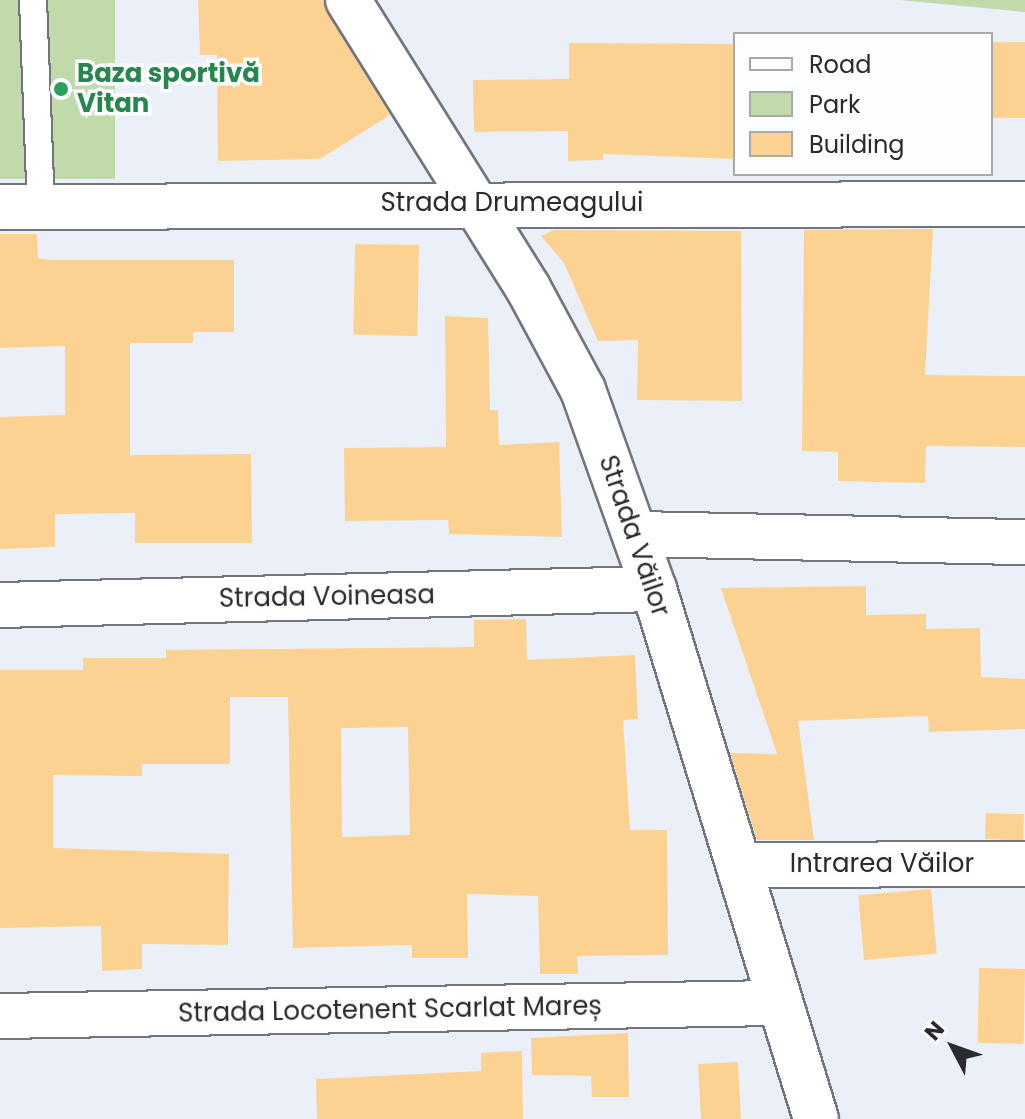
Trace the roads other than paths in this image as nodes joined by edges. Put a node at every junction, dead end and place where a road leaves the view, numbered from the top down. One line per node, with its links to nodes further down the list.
1 (33, 0): 5 (lane)
2 (348, 0): 3 (street, Strada Văilor)
3 (474, 203): 4 (street, Strada Drumeagului); 5 (street, Strada Drumeagului); 6 (street, Strada Văilor)
4 (1025, 204)
5 (20, 207)
6 (636, 534): 7 (street); 8 (street, Strada Văilor)
7 (1025, 542)
8 (654, 589): 9 (street, Strada Voineasa); 11 (street, Strada Văilor)
9 (0, 605)
10 (1025, 864): 11 (street, Intrarea Văilor)
11 (739, 865): 12 (street, Strada Văilor)
12 (779, 1003): 13 (street, Strada Locotenent Scarlat Mareș); 14 (street, Strada Văilor)
13 (0, 1016)
14 (816, 1119)

